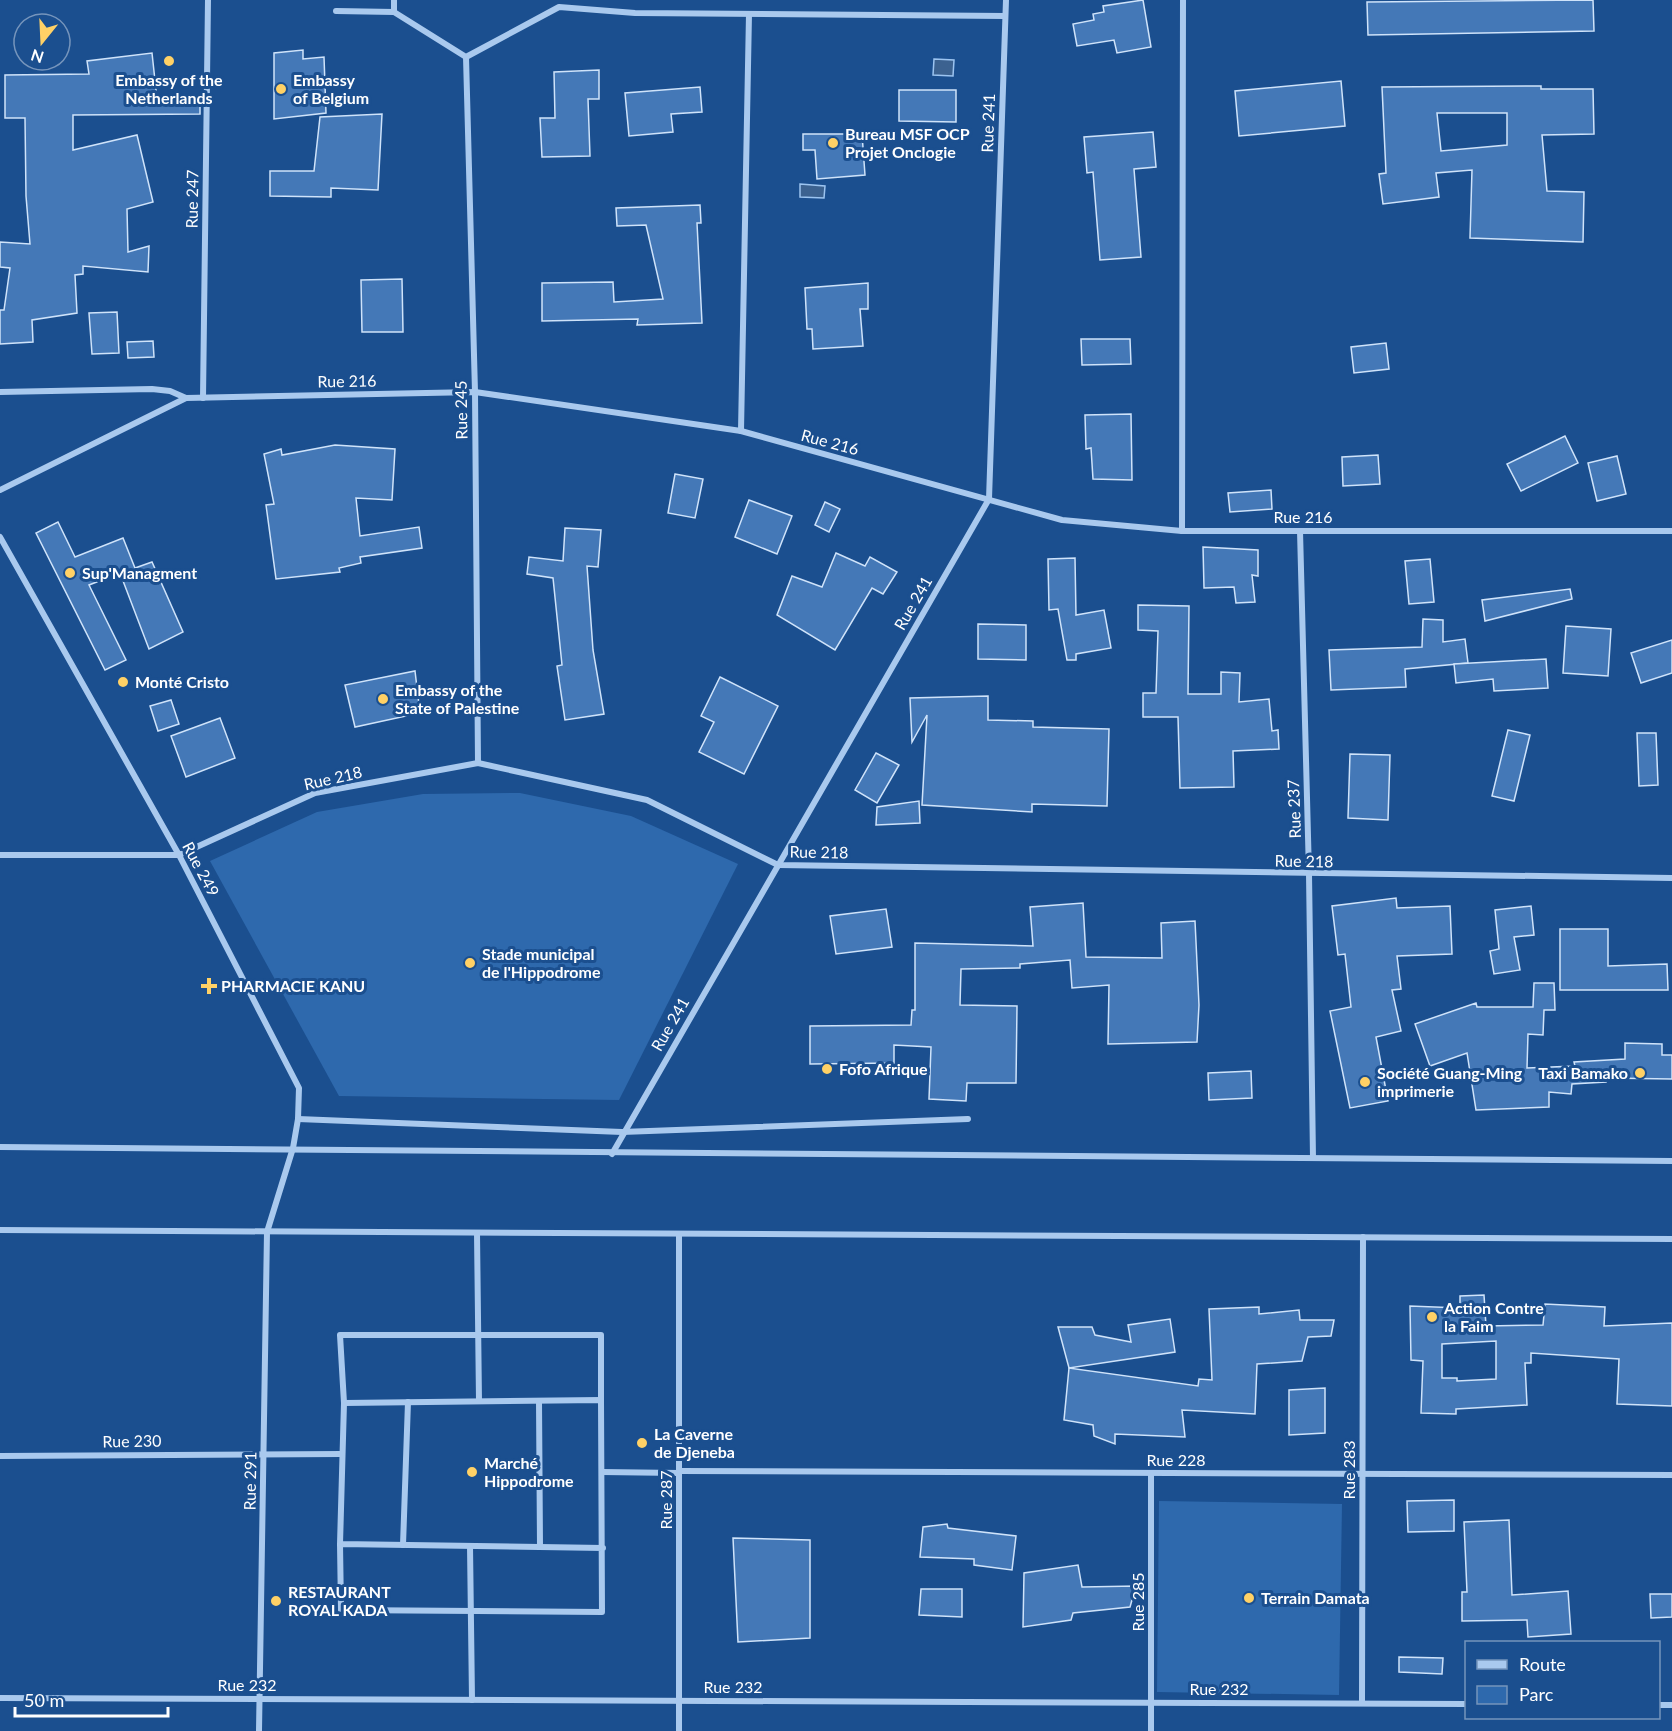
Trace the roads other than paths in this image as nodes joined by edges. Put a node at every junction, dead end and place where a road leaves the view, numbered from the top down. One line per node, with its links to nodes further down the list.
1 (208, 0): 14 (street, Rue 247)
2 (394, 0): 7 (street)
3 (1006, 0): 9 (street, Rue 241)
4 (1183, 0): 18 (street)
5 (559, 4): 8 (street); 10 (street)
6 (336, 11): 7 (street)
7 (394, 12): 10 (street)
8 (749, 14): 9 (street); 15 (street)
9 (1005, 16): 17 (street, Rue 241)
10 (466, 57): 12 (street, Rue 245)
11 (0, 392): 13 (street)
12 (475, 392): 14 (street, Rue 216); 15 (street, Rue 216); 22 (street, Rue 245)
13 (186, 398): 14 (street, Rue 216); 16 (street, Rue 216)
14 (203, 398)
15 (741, 431): 17 (street, Rue 216)
16 (0, 490)
17 (989, 499): 18 (street, Rue 216); 25 (street, Rue 241)
18 (1182, 531): 19 (street, Rue 216)
19 (1300, 531): 20 (street, Rue 216); 26 (street, Rue 237)
20 (1672, 531)
21 (0, 537): 24 (street, Rue 249)
22 (478, 763): 24 (street, Rue 218); 25 (street, Rue 218)
23 (0, 855): 24 (street, Rue 218)
24 (179, 855): 28 (street, Rue 249)
25 (778, 865): 26 (street, Rue 218); 30 (street, Rue 241)
26 (1310, 874): 27 (street, Rue 218); 34 (street, Rue 237)
27 (1672, 878)
28 (298, 1119): 30 (street); 32 (street, Rue 249)
29 (968, 1119): 30 (street)
30 (622, 1132): 33 (street, Rue 241)
31 (0, 1147): 32 (street)
32 (293, 1148): 33 (street); 37 (street, Rue 249)
33 (612, 1154): 34 (street)
34 (1313, 1158): 35 (street)
35 (1672, 1161)
36 (0, 1230): 37 (street)
37 (267, 1232): 38 (street); 48 (street, Rue 291)
38 (477, 1233): 39 (street); 42 (street)
39 (679, 1234): 40 (street); 52 (street, Rue 287)
40 (1363, 1237): 41 (street); 54 (street, Rue 283)
41 (1672, 1239)
42 (478, 1335): 43 (street); 44 (street); 47 (street)
43 (601, 1400): 45 (street); 51 (street)
44 (479, 1401): 45 (street); 46 (street)
45 (539, 1401): 59 (street)
46 (408, 1402): 47 (street); 57 (street)
47 (344, 1403): 49 (street)
48 (264, 1453): 49 (street, Rue 230); 50 (street, Rue 230); 63 (street, Rue 291)
49 (342, 1454): 56 (street)
50 (0, 1456)
51 (602, 1472): 52 (street, Rue 228); 60 (street)
52 (679, 1472): 53 (street, Rue 228); 65 (street, Rue 287)
53 (1151, 1473): 54 (street, Rue 228); 66 (street, Rue 285)
54 (1362, 1474): 55 (street, Rue 228); 67 (street, Rue 283)
55 (1672, 1475)
56 (340, 1544): 57 (street); 61 (street)
57 (404, 1545): 58 (street)
58 (470, 1546): 59 (street); 61 (street)
59 (540, 1547): 60 (street)
60 (603, 1548): 61 (street)
61 (472, 1612): 64 (street)
62 (0, 1698): 63 (street, Rue 232)
63 (260, 1699): 64 (street, Rue 232); 69 (street, Rue 291)
64 (472, 1700): 65 (street, Rue 232)
65 (679, 1700): 66 (street, Rue 232); 70 (street, Rue 287)
66 (1151, 1702): 67 (street, Rue 232); 71 (street, Rue 285)
67 (1362, 1703): 68 (street, Rue 232)
68 (1465, 1704)
69 (260, 1731)
70 (679, 1731)
71 (1151, 1731)

